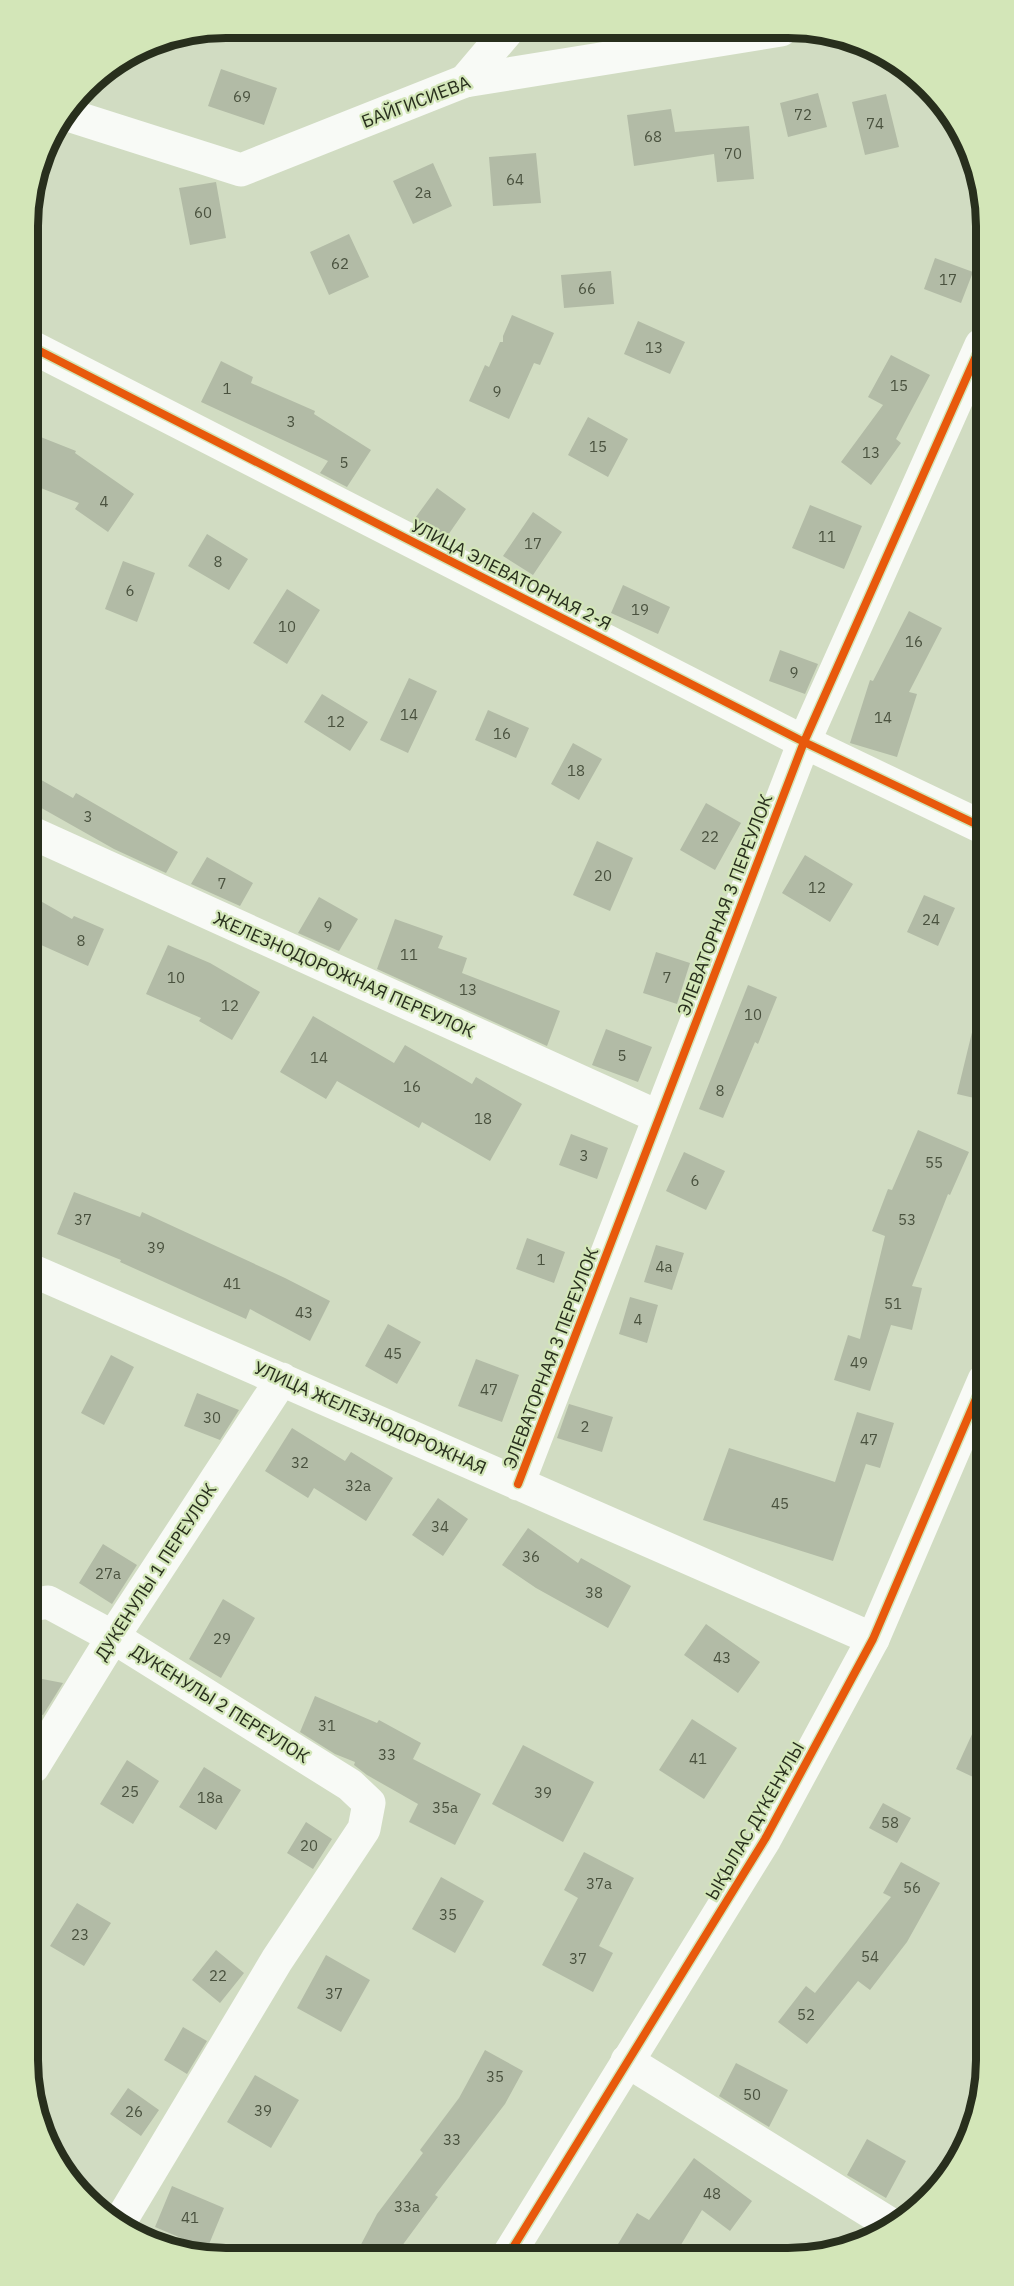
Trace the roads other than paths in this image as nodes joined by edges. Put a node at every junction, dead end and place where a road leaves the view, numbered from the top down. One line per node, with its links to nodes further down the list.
1 (502, 37): 3 (street)
2 (738, 37): 3 (street, БАЙГИСИЕВА)
3 (465, 81): 4 (street, БАЙГИСИЕВА)
4 (72, 116)
5 (38, 350): 7 (street, УЛИЦА ЭЛЕВАТОРНАЯ 2-Я)
6 (976, 356): 7 (street, ЭЛЕВАТОРНАЯ 3 ПЕРЕУЛОК)
7 (804, 742): 8 (street, УЛИЦА ЭЛЕВАТОРНАЯ 2-Я); 10 (street, ЭЛЕВАТОРНАЯ 3 ПЕРЕУЛОК)
8 (976, 824)
9 (38, 835): 10 (street, ЖЕЛЕЗНОДОРОЖНАЯ ПЕРЕУЛОК)
10 (659, 1118): 14 (street, ЭЛЕВАТОРНАЯ 3 ПЕРЕУЛОК)
11 (37, 1273): 12 (street, УЛИЦА ЖЕЛЕЗНОДОРОЖНАЯ)
12 (282, 1379): 14 (street, УЛИЦА ЖЕЛЕЗНОДОРОЖНАЯ); 16 (street, ДУКЕНУЛЫ 1 ПЕРЕУЛОК)
13 (976, 1399): 17 (street, ЫҚЫЛАС ДҮКЕНҰЛЫ)
14 (518, 1484): 17 (street, УЛИЦА ЖЕЛЕЗНОДОРОЖНАЯ)
15 (37, 1604): 16 (street, ДУКЕНУЛЫ 2 ПЕРЕУЛОК)
16 (113, 1637): 18 (street, ДУКЕНУЛЫ 1 ПЕРЕУЛОК); 20 (street, ДУКЕНУЛЫ 2 ПЕРЕУЛОК)
17 (873, 1639): 19 (street, ЫҚЫЛАС ДҮКЕНҰЛЫ)
18 (37, 1760)
19 (627, 2061): 21 (street); 22 (street, ЫҚЫЛАС ДҮКЕНҰЛЫ)
20 (122, 2218)
21 (886, 2221)
22 (513, 2248)

